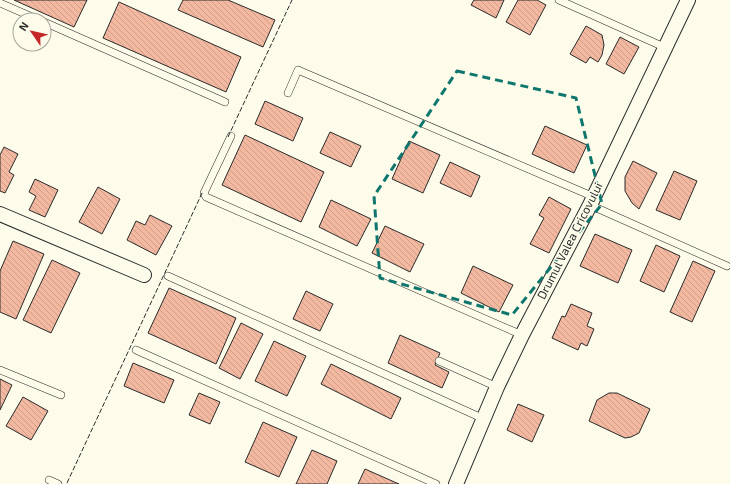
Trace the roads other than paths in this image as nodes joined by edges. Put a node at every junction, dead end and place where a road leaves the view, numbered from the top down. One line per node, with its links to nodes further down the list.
1 (559, 0): 6 (lane)
2 (688, 0): 6 (street, Drumul Valea Cricovului)
3 (0, 3): 4 (lane)
4 (21, 12)
5 (52, 26): 8 (lane)
6 (664, 47): 10 (street, Drumul Valea Cricovului)
7 (288, 94): 10 (lane)
8 (225, 102)
9 (231, 136): 15 (lane)
10 (592, 201): 12 (lane); 15 (street, Drumul Valea Cricovului)
11 (0, 214): 13 (street)
12 (727, 266)
13 (144, 275)
14 (168, 276): 21 (lane)
15 (522, 335): 19 (street, Drumul Valea Cricovului)
16 (136, 350): 24 (lane)
17 (439, 361): 19 (lane)
18 (0, 370): 20 (lane)
19 (497, 387): 21 (street, Drumul Valea Cricovului)
20 (61, 396)
21 (484, 419): 25 (street, Drumul Valea Cricovului)
22 (49, 480): 23 (lane)
23 (58, 484)
24 (436, 484)
25 (456, 484)

